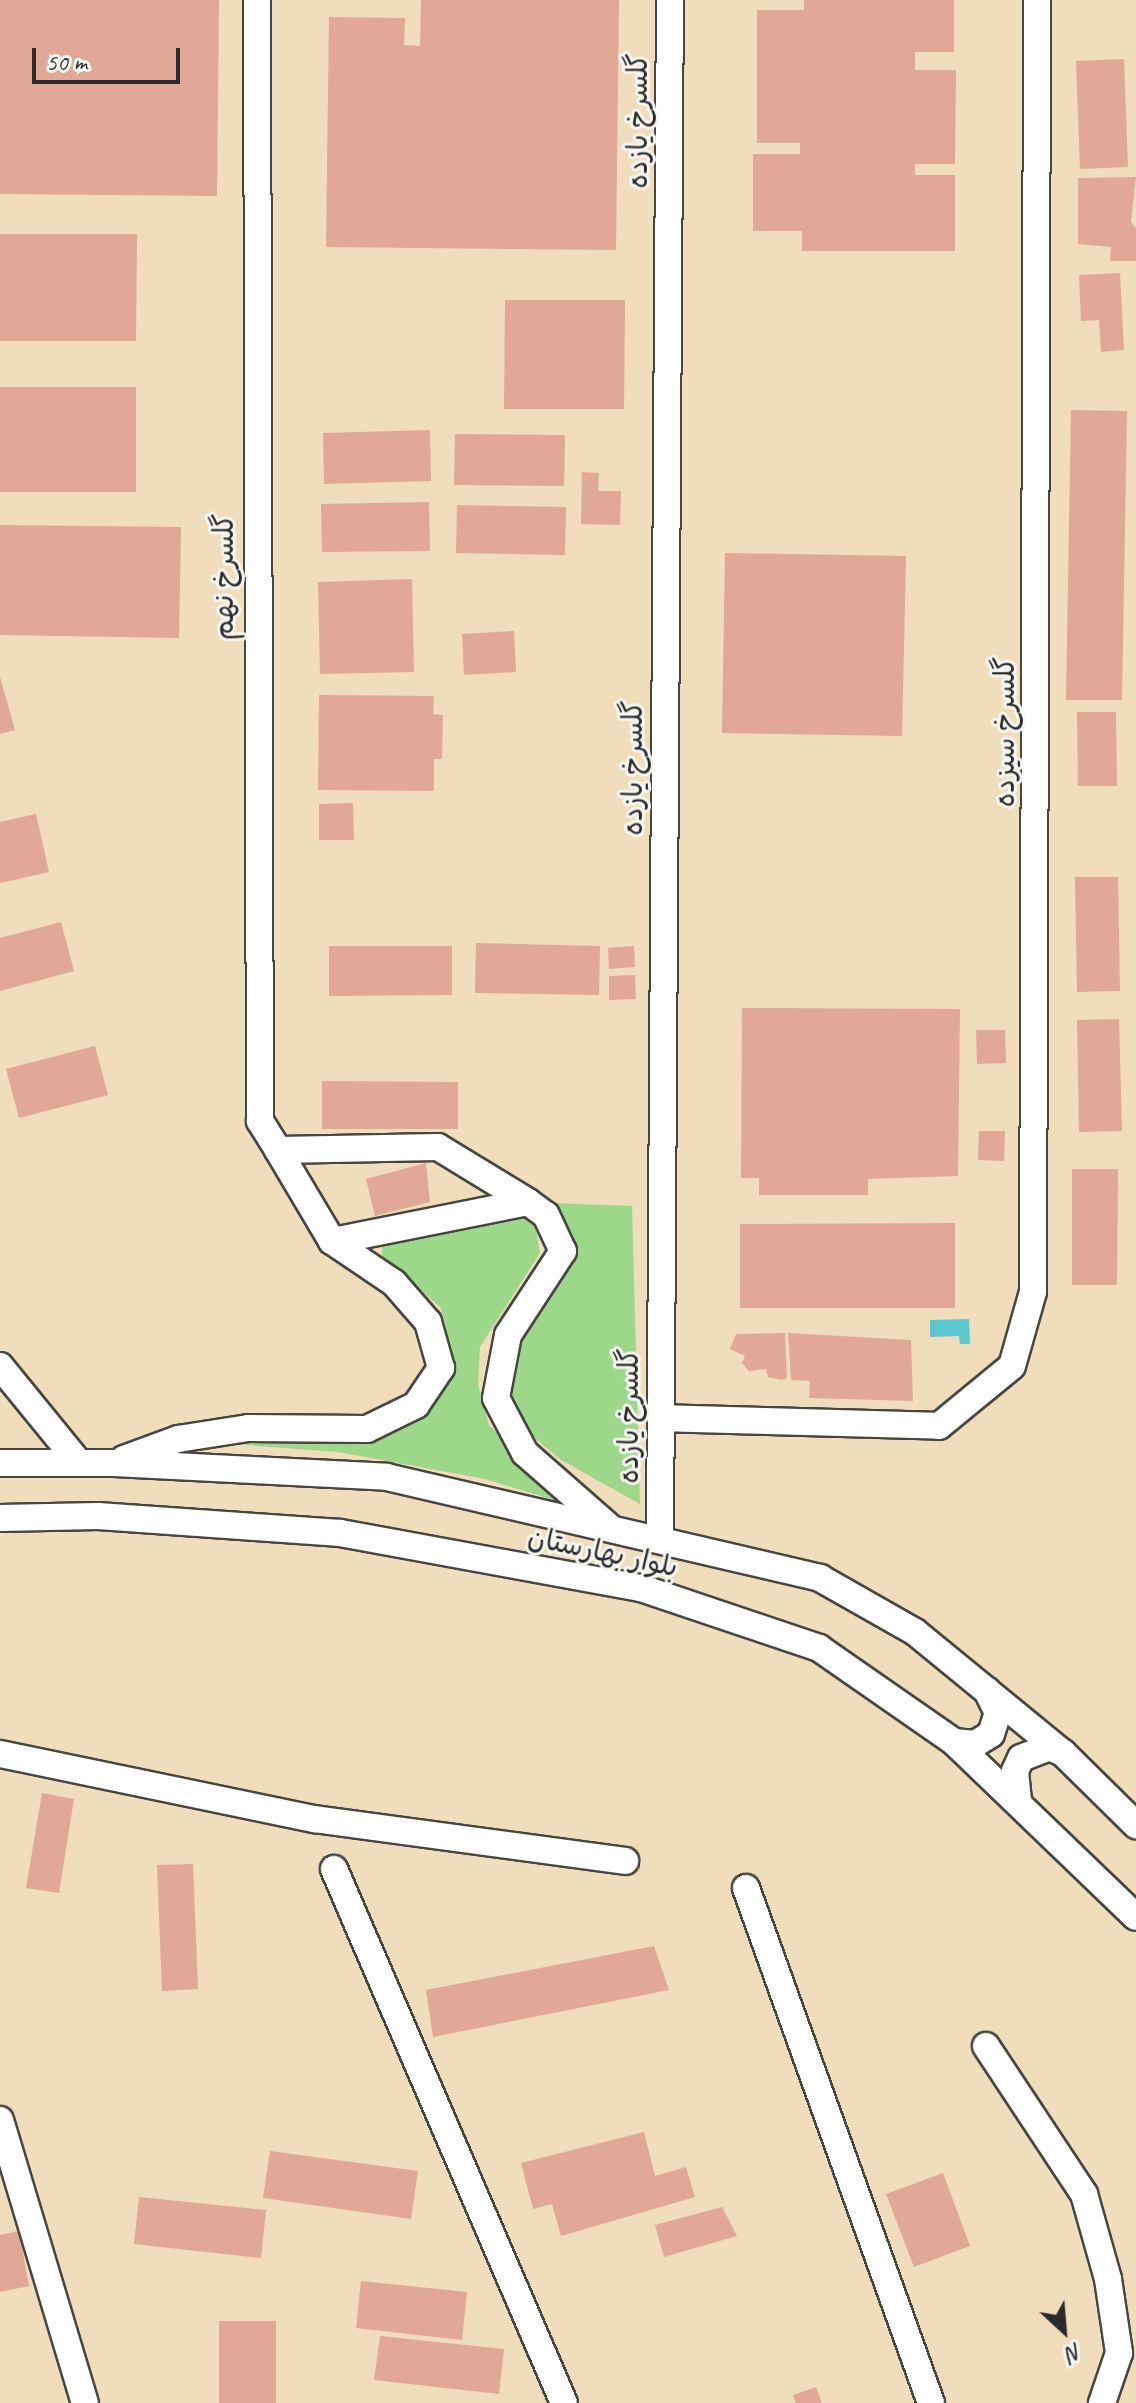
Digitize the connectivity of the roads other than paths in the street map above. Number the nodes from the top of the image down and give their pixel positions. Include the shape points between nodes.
1 (257, 0) edge
2 (670, 0) edge
3 (1037, 0) edge
4 (278, 1150) junction
5 (528, 1202) junction
6 (332, 1241) junction
7 (0, 1366) edge
8 (661, 1418) junction
9 (0, 1463) edge
10 (79, 1463) junction
11 (114, 1463) junction
12 (0, 1518) edge
13 (611, 1528) junction
14 (660, 1537) junction
15 (987, 1690) junction
16 (954, 1742) junction
17 (1063, 1753) junction
18 (0, 1754) edge
19 (1018, 1800) junction
20 (1136, 1825) edge
21 (625, 1861) dead end
22 (334, 1869) dead end
23 (746, 1888) dead end
24 (1135, 1916) edge
25 (986, 2046) dead end
26 (0, 2120) edge
27 (85, 2403) edge
28 (564, 2403) edge
29 (931, 2403) edge
30 (1102, 2403) edge

1 - 4 street, گلسرخ نهم via 260,1121
2 - 8 street, گلسرخ یازده
3 - 8 street, گلسرخ سیزده via 1033,1292 1012,1366 939,1426
4 - 5 street via 438,1147
4 - 6 street, گلسرخ نهم
5 - 6 street
5 - 13 street via 546,1215 563,1251 508,1335 496,1398 525,1453
6 - 11 street via 394,1283 428,1322 441,1368 416,1405 367,1429 248,1428 178,1439
7 - 10 street
8 - 14 street, گلسرخ یازده
9 - 10 street, بلوار بهارستان
10 - 11 street, بلوار بهارستان
11 - 13 street, بلوار بهارستان via 387,1477
12 - 16 street, بلوار بهارستان via 98,1516 340,1533 641,1588 819,1648
13 - 14 street, بلوار بهارستان
14 - 15 street, بلوار بهارستان via 820,1578 915,1632
15 - 16 street via 998,1713 991,1734 975,1744
15 - 17 street, بلوار بهارستان
16 - 19 street, بلوار بهارستان
17 - 19 street via 1049,1747 1021,1758 1015,1771
17 - 20 street, بلوار بهارستان
18 - 21 street via 315,1819
19 - 24 street, بلوار بهارستان
22 - 28 street
23 - 29 street
25 - 30 street via 1084,2194 1108,2279 1119,2353
26 - 27 street

